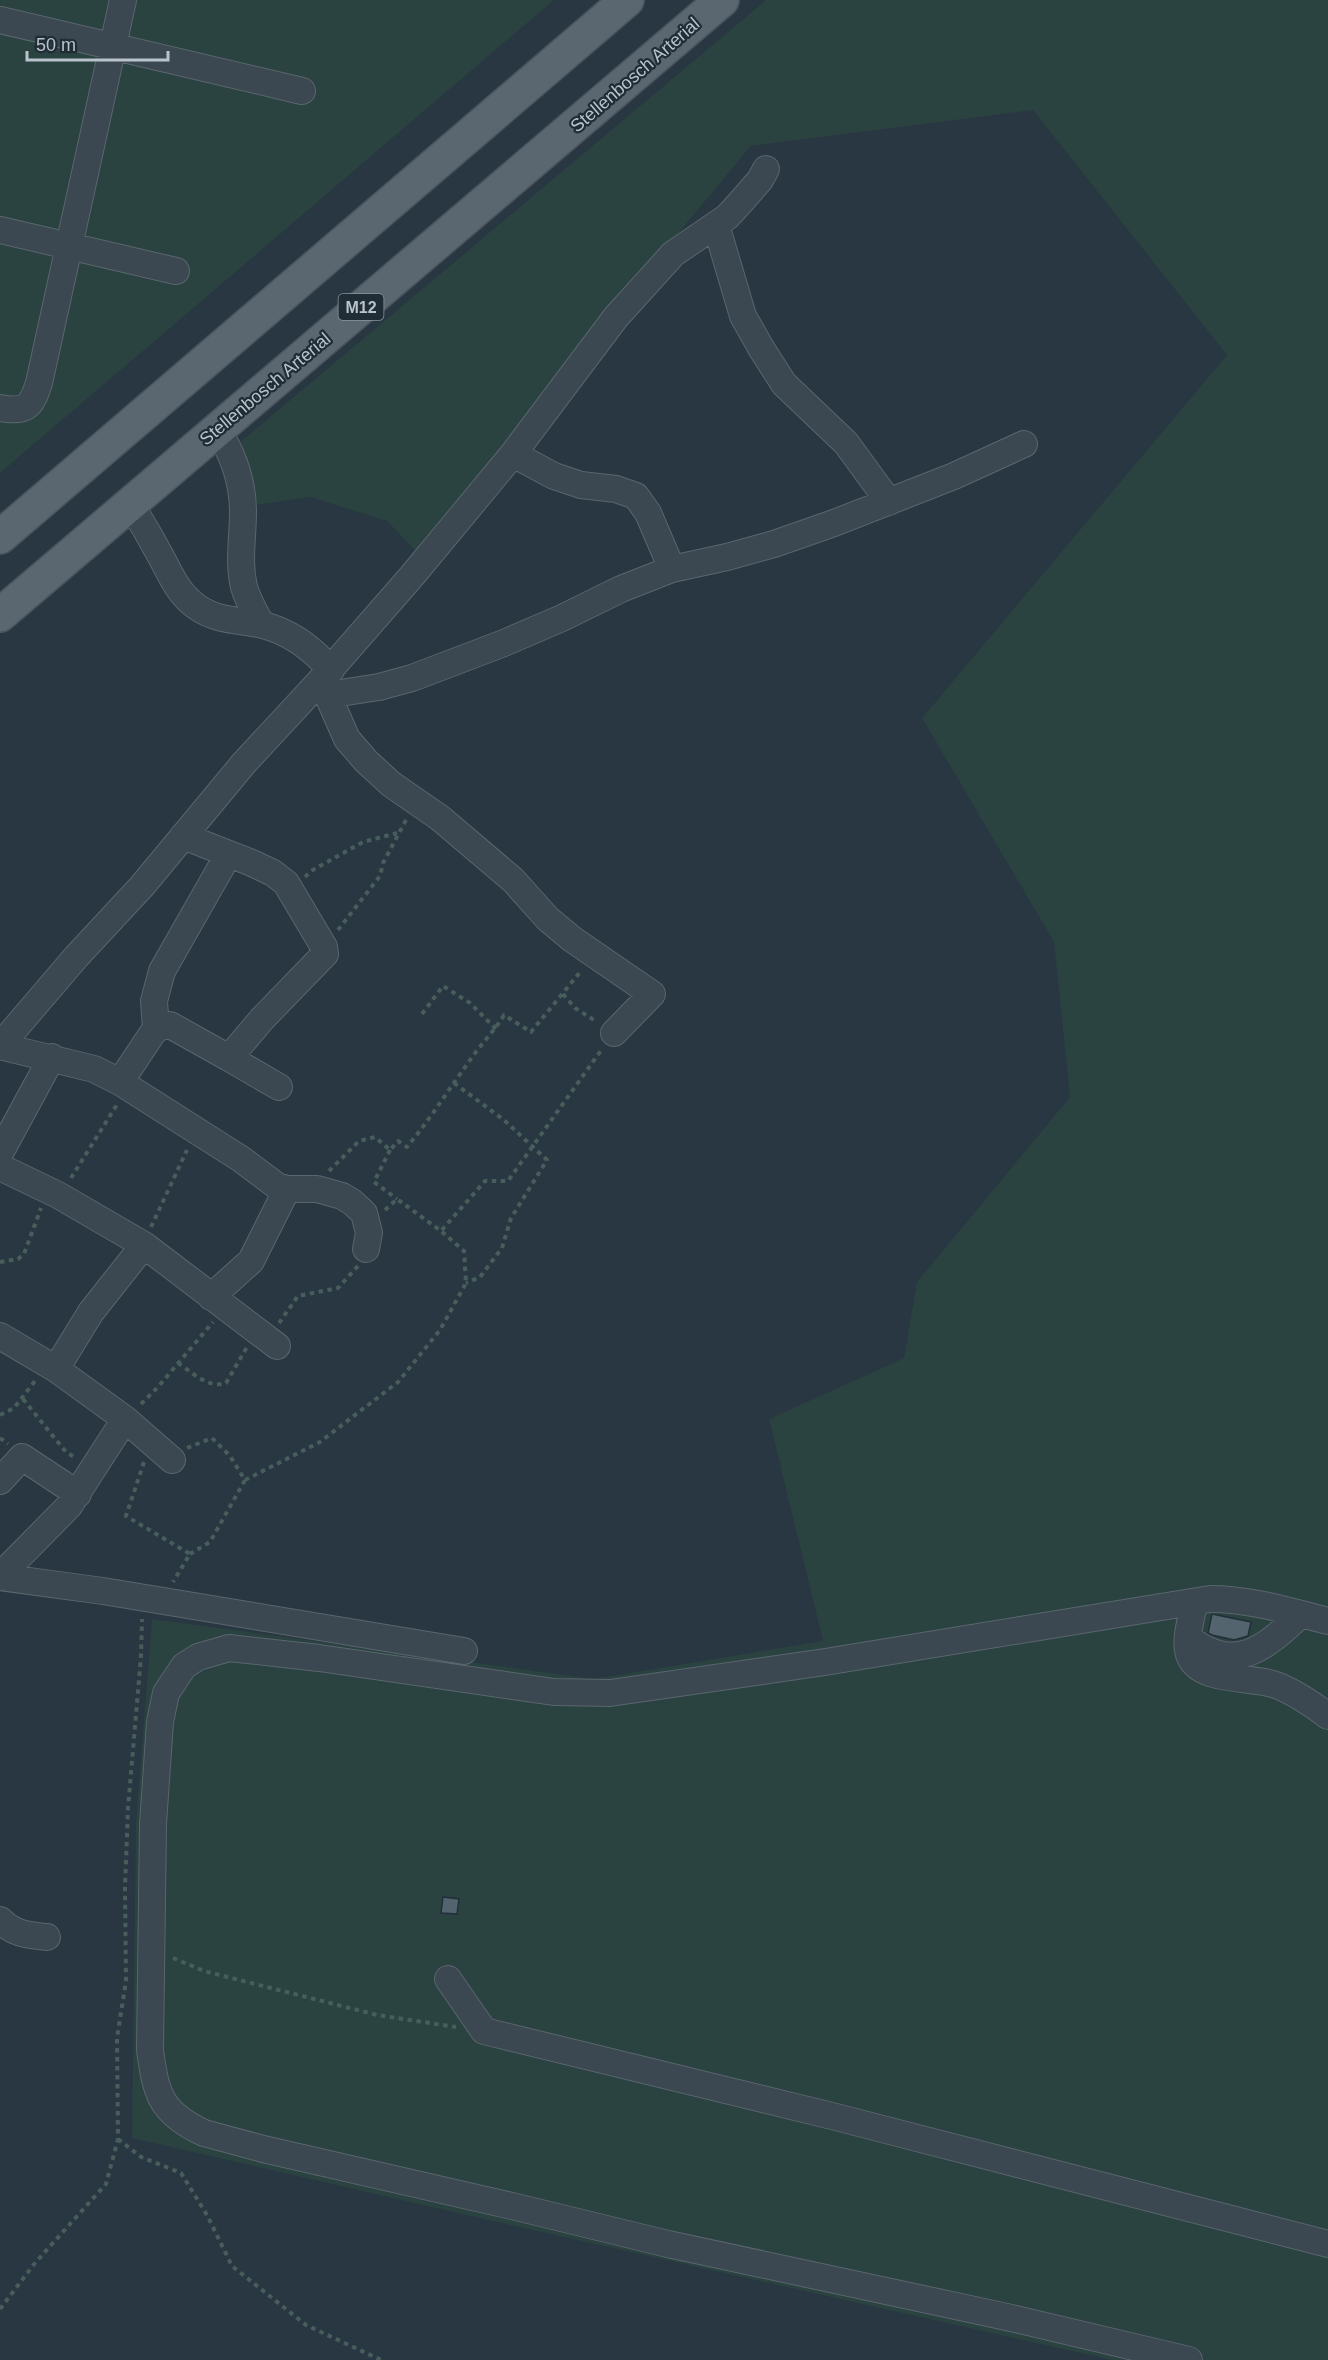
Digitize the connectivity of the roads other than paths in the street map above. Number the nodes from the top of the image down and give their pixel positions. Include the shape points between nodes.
1 (123, 0) edge
2 (627, 0) edge
3 (722, 0) edge
4 (0, 20) edge
5 (112, 46) junction
6 (302, 91) dead end
7 (766, 169) dead end
8 (716, 225) junction
9 (0, 230) edge
10 (69, 246) junction
11 (176, 271) dead end
12 (0, 408) edge
13 (217, 429) junction
14 (1024, 444) dead end
15 (513, 454) junction
16 (889, 502) junction
17 (130, 504) junction
18 (0, 537) edge
19 (672, 569) junction
20 (0, 615) edge
21 (262, 625) junction
22 (326, 681) junction
23 (183, 836) junction
24 (228, 855) junction
25 (156, 1028) junction
26 (614, 1033) road end
27 (0, 1046) edge
28 (52, 1058) junction
29 (229, 1058) junction
30 (120, 1082) junction
31 (279, 1087) dead end
32 (0, 1153) edge
33 (0, 1167) edge
34 (287, 1189) junction
35 (144, 1245) junction
36 (366, 1249) road end
37 (218, 1302) junction
38 (0, 1336) edge
39 (277, 1346) dead end
40 (51, 1366) junction
41 (125, 1419) junction
42 (172, 1460) road end
43 (0, 1481) edge
44 (84, 1484) junction
45 (0, 1576) edge
46 (1194, 1602) junction
47 (1301, 1614) junction
48 (1328, 1621) edge
49 (1188, 1638) junction
50 (464, 1652) dead end
51 (1328, 1716) edge
52 (0, 1920) edge
53 (46, 1937) dead end
54 (448, 1979) dead end
55 (1328, 2244) edge
56 (1189, 2360) edge

1 - 5 street
2 - 18 main road
3 - 13 main road, Stellenbosch Arterial / M12
4 - 5 street
5 - 6 street
5 - 10 street
7 - 8 street via 740,204
8 - 15 street via 673,254 616,317
8 - 16 street via 743,316 761,348 784,384 846,443
9 - 10 street
10 - 11 street
10 - 12 street via 34,398 25,408
13 - 17 main road, Stellenbosch Arterial / M12
13 - 21 street via 234,462 241,488 240,560 249,602
14 - 16 street
15 - 19 street via 554,476 636,496 648,513
15 - 22 street
16 - 19 street via 774,544
17 - 20 main road, Stellenbosch Arterial / M12
17 - 21 street via 185,598 218,617
19 - 22 street via 504,643 412,678 379,687
21 - 22 street via 298,640 316,653
22 - 23 street via 244,763
22 - 26 street via 347,739 366,761 513,880 548,919 652,994
23 - 24 street
23 - 27 street
24 - 25 street via 162,971 154,1001
24 - 29 street via 273,873 286,883 325,954
25 - 29 street via 170,1025
25 - 30 street
27 - 28 street
28 - 30 street via 94,1069
28 - 32 street
29 - 31 street
30 - 34 street via 241,1159 268,1181
33 - 35 street
34 - 36 street via 317,1189 352,1202 367,1222
34 - 37 street via 251,1261
35 - 37 street
35 - 40 street
37 - 39 street
38 - 40 street
40 - 41 street
41 - 42 street
41 - 44 street
43 - 44 street via 22,1457
44 - 45 street via 47,1529
45 - 50 street
46 - 47 street via 1233,1599
46 - 49 street
46 - 56 street via 610,1694 554,1692 261,1651 216,1650 184,1666 170,1685 164,1702 153,1824 150,1949 150,2050 154,2083 170,2112 204,2133 668,2244
47 - 48 street
47 - 49 street via 1264,1646 1239,1656 1213,1653
49 - 51 street via 1190,1656 1202,1669 1279,1686
52 - 53 street via 19,1934
54 - 55 street via 484,2031

